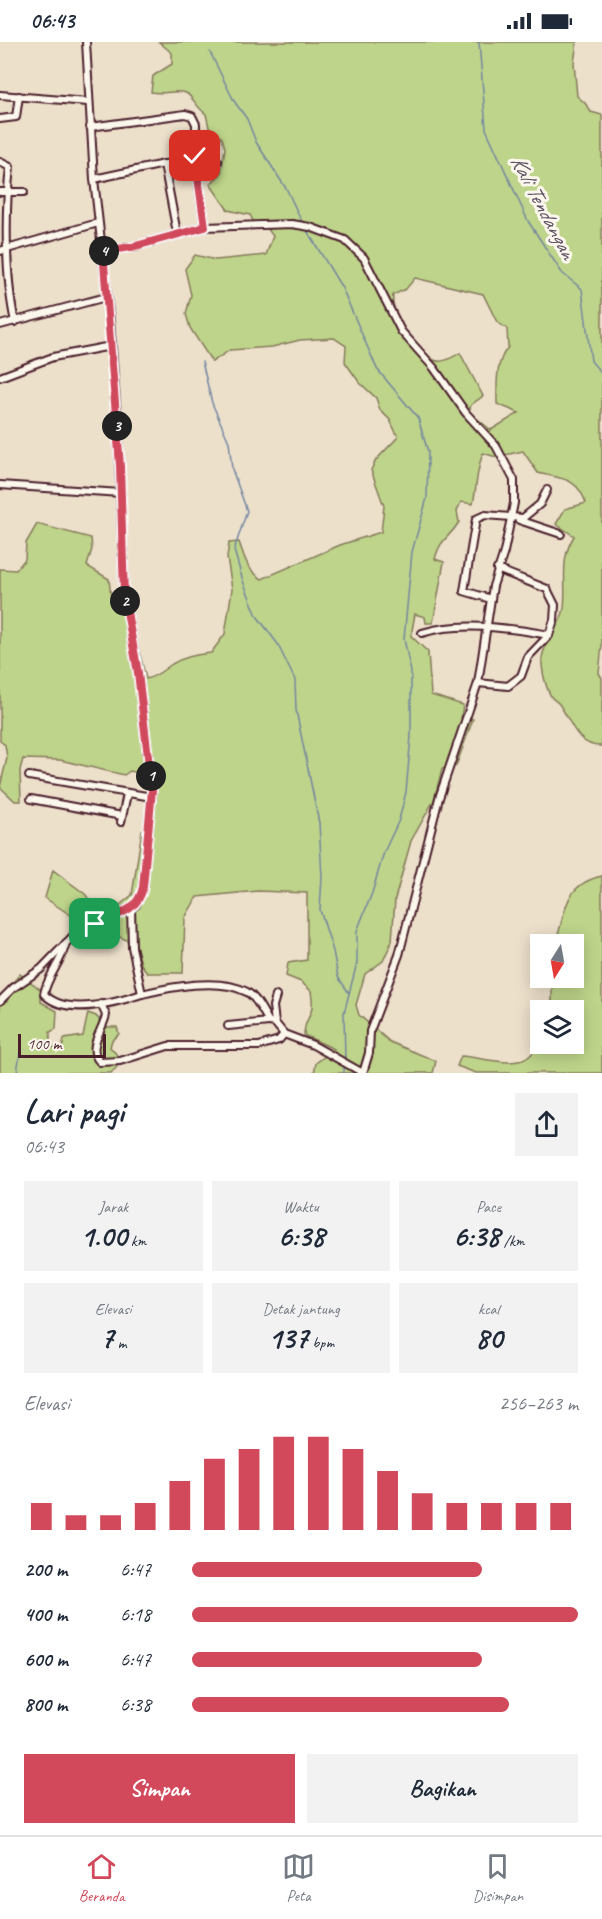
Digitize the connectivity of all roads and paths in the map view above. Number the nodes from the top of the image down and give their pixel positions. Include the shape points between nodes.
1 (86, 42) edge
2 (0, 95) edge
3 (19, 96) junction
4 (88, 102) junction
5 (0, 119) edge
6 (90, 127) junction
7 (195, 160) junction
8 (218, 160) dead end
9 (0, 162) edge
10 (164, 164) junction
11 (94, 179) junction
12 (4, 192) edge
13 (24, 192) dead end
14 (98, 223) junction
15 (205, 227) junction
16 (177, 233) junction
17 (9, 250) junction
18 (103, 251) junction
19 (0, 252) edge
20 (106, 297) junction
21 (15, 322) junction
22 (0, 325) edge
23 (111, 346) junction
24 (0, 377) edge
25 (0, 485) edge
26 (548, 490) dead end
27 (121, 493) junction
28 (514, 519) junction
29 (561, 534) dead end
30 (497, 569) junction
31 (491, 599) junction
32 (487, 627) junction
33 (422, 633) dead end
34 (549, 635) junction
35 (478, 683) junction
36 (29, 776) dead end
37 (127, 794) junction
38 (152, 797) junction
39 (31, 799) dead end
40 (131, 908) junction
41 (66, 942) junction
42 (142, 994) junction
43 (276, 996) dead end
44 (0, 1000) edge
45 (101, 1004) junction
46 (272, 1022) junction
47 (228, 1026) dead end
48 (284, 1034) junction
49 (363, 1073) edge

1 - 4 street
2 - 3 street
3 - 4 street
3 - 5 street via 16,117
4 - 6 street
6 - 7 street via 189,115 196,124
6 - 11 street
7 - 8 street
7 - 10 street
7 - 15 street
9 - 12 street via 10,166
10 - 11 street
10 - 16 street
11 - 14 street
12 - 13 street
12 - 17 street
14 - 17 street
14 - 18 street
15 - 16 street
15 - 28 street via 310,227 356,248 400,331 496,446 513,480
16 - 18 street
17 - 19 street
17 - 21 street
18 - 20 street
20 - 21 street
20 - 23 street
21 - 22 street
23 - 24 street via 52,357
23 - 27 street
25 - 27 street
26 - 28 street via 536,508 523,518
27 - 38 street via 124,595 138,673
28 - 29 street
28 - 30 street
28 - 31 street via 485,515 475,523 464,591
30 - 31 street
30 - 34 street via 536,583 551,594 555,612
31 - 32 street
32 - 33 street via 439,628
32 - 34 street
32 - 35 street
34 - 35 street via 528,657 521,676 512,684
35 - 49 street via 439,798 399,955 370,1031
36 - 37 street
37 - 38 street
37 - 39 street via 122,819
38 - 40 street via 143,887 139,901
40 - 41 street
40 - 42 street via 132,946
41 - 44 street via 41,969
41 - 45 street via 44,994 63,1005
42 - 45 street
42 - 46 street via 188,984 243,991 255,999
43 - 46 street
45 - 48 street via 106,1015 95,1042 99,1062 120,1061 168,1046 259,1046 279,1040
46 - 47 street
46 - 48 street
48 - 49 street

